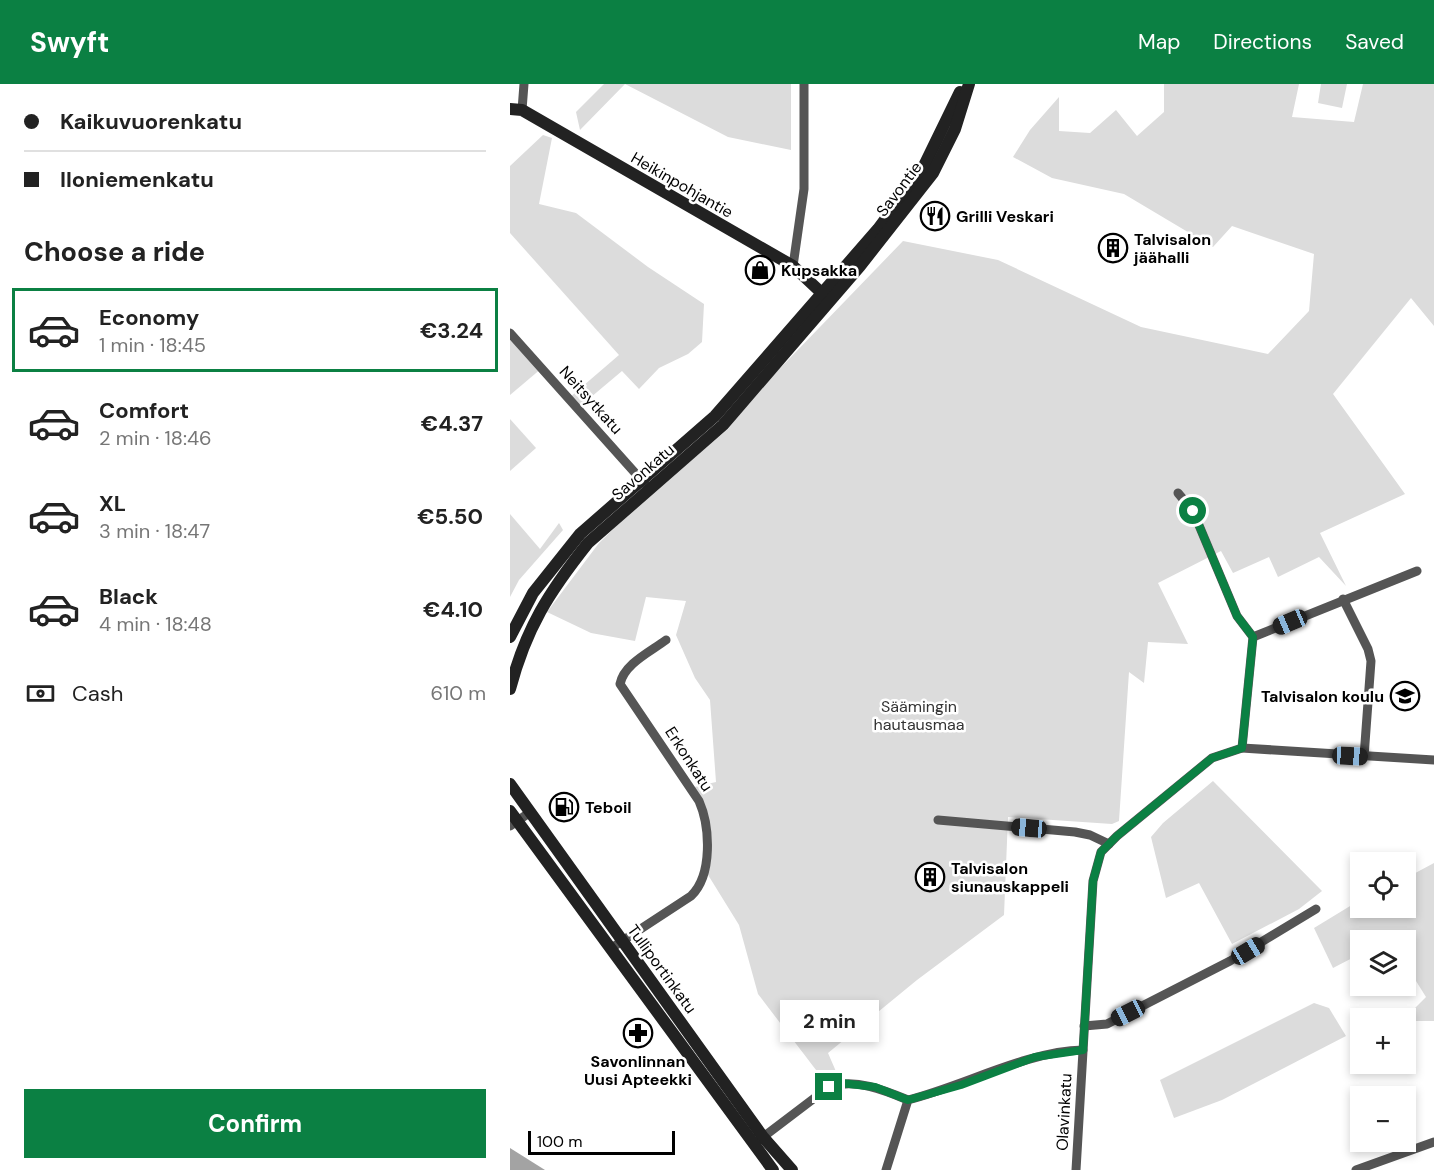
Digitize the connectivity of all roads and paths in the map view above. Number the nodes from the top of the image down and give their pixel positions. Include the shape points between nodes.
1 (524, 84) edge
2 (804, 84) edge
3 (963, 84) edge
4 (969, 84) edge
5 (516, 110) edge
6 (793, 266) junction
7 (826, 297) junction
8 (510, 333) edge
9 (645, 483) junction
10 (1178, 493) dead end
11 (1418, 571) dead end
12 (1343, 599) junction
13 (510, 637) edge
14 (1253, 637) junction
15 (666, 640) dead end
16 (510, 689) edge
17 (1242, 748) junction
18 (1364, 757) junction
19 (1434, 760) edge
20 (510, 784) edge
21 (529, 813) junction
22 (512, 819) edge
23 (938, 820) dead end
24 (1108, 844) junction
25 (1317, 909) dead end
26 (621, 941) junction
27 (610, 949) junction
28 (1084, 1026) junction
29 (1083, 1050) junction
30 (908, 1100) junction
31 (758, 1141) junction
32 (1434, 1142) edge
33 (773, 1170) edge
34 (792, 1170) edge
35 (886, 1170) edge
36 (1076, 1170) edge
37 (1356, 1170) edge

1 - 5 street
2 - 6 street via 804,189
3 - 7 main road, Savontie via 922,170
4 - 7 main road, Savontie via 955,129 933,173
5 - 6 main road, Heikinpohjantie
6 - 7 main road, Heikinpohjantie
7 - 9 main road, Savonkatu via 715,416
8 - 9 street, Neitsytkatu
9 - 13 main road, Savonkatu via 569,546 533,594
9 - 16 main road, Savonkatu via 588,543 547,598 527,634
10 - 14 street via 1193,511 1237,616
11 - 12 street
12 - 14 street
12 - 18 street via 1371,661
14 - 17 street
15 - 26 street, Erkonkatu via 628,668 620,684 706,816 705,870 700,888 691,896
17 - 18 street
17 - 24 street via 1212,758
18 - 19 street
20 - 21 main road, Tulliportinkatu
21 - 22 street
21 - 26 main road, Tulliportinkatu
22 - 27 main road, Tulliportinkatu
23 - 24 street via 1075,832
24 - 28 street, Olavinkatu via 1101,852 1093,881
25 - 28 street via 1230,961 1117,1019
26 - 27 street, Erkonkatu
26 - 31 main road, Tulliportinkatu
27 - 31 main road, Tulliportinkatu
28 - 29 street, Olavinkatu
29 - 30 street via 1035,1057
29 - 36 street, Olavinkatu
30 - 31 street via 875,1087 841,1083 829,1087
30 - 35 street
31 - 33 main road, Tulliportinkatu
31 - 34 main road, Tulliportinkatu
32 - 37 street

